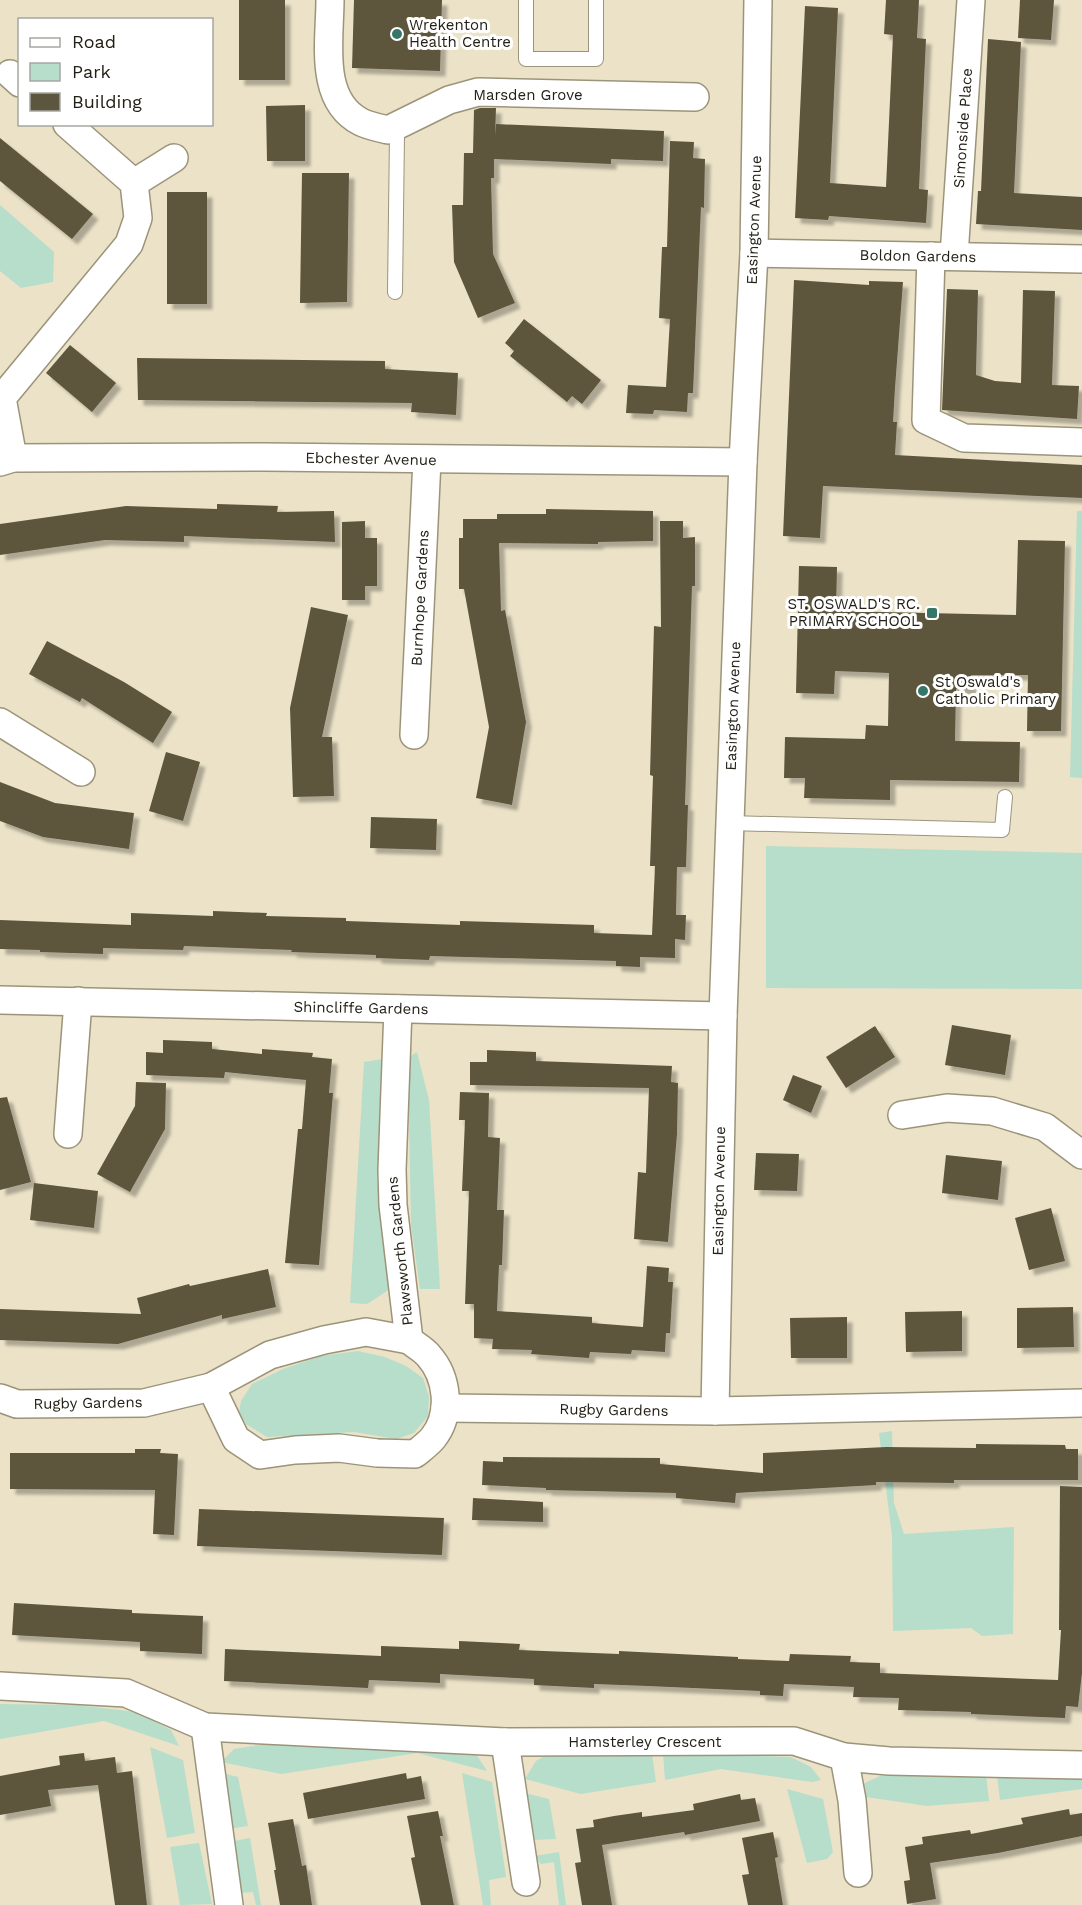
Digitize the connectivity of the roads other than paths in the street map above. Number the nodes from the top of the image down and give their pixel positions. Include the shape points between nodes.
1 (330, 0) edge
2 (526, 0) edge
3 (596, 0) edge
4 (758, 0) edge
5 (971, 0) edge
6 (695, 97) dead end
7 (69, 126) edge
8 (396, 127) junction
9 (174, 158) dead end
10 (134, 183) junction
11 (754, 253) junction
12 (943, 256) junction
13 (1082, 259) edge
14 (395, 292) dead end
15 (1, 397) edge
16 (1082, 442) edge
17 (7, 460) edge
18 (427, 460) junction
19 (742, 462) junction
20 (0, 722) edge
21 (414, 735) dead end
22 (81, 772) dead end
23 (1005, 797) dead end
24 (729, 823) junction
25 (0, 1000) edge
26 (78, 1001) junction
27 (398, 1009) junction
28 (723, 1016) junction
29 (902, 1115) dead end
30 (68, 1134) dead end
31 (1082, 1155) edge
32 (409, 1340) junction
33 (211, 1387) junction
34 (0, 1398) edge
35 (1082, 1403) edge
36 (445, 1408) junction
37 (715, 1411) junction
38 (0, 1686) edge
39 (205, 1727) junction
40 (505, 1742) junction
41 (844, 1757) junction
42 (1082, 1765) edge
43 (858, 1873) dead end
44 (525, 1882) dead end
45 (229, 1905) edge

1 - 8 street via 329,76 338,104 361,122 388,130
2 - 3 lane via 526,59 596,59
4 - 11 street, Easington Avenue
5 - 12 street, Simonside Place
6 - 8 street, Marsden Grove via 478,92 449,100
7 - 10 street
8 - 14 lane
9 - 10 street
10 - 15 street via 138,218 129,244
11 - 12 street, Boldon Gardens
11 - 19 street, Easington Avenue
12 - 13 street, Boldon Gardens
12 - 16 street, Simonside Place via 926,420 964,438
15 - 17 street
17 - 18 street, Ebchester Avenue
18 - 19 street, Ebchester Avenue
18 - 21 street, Burnhope Gardens
19 - 24 street, Easington Avenue
20 - 22 street
23 - 24 lane via 1002,830
24 - 28 street, Easington Avenue
25 - 26 street, Shincliffe Gardens
26 - 27 street, Shincliffe Gardens
26 - 30 street
27 - 28 street, Shincliffe Gardens
27 - 32 street, Plawsworth Gardens via 393,1205
28 - 37 street, Easington Avenue
29 - 31 street via 947,1108 992,1111 1045,1127
32 - 33 street, Rugby Gardens via 366,1332 324,1340 270,1355
32 - 36 street, Plawsworth Gardens via 428,1354 437,1369 445,1387
33 - 34 street, Rugby Gardens via 144,1403 17,1404
33 - 36 street via 236,1439 260,1455 339,1448 415,1454 433,1438
35 - 37 street, Rugby Gardens
36 - 37 street, Rugby Gardens
38 - 39 street via 126,1693
39 - 40 street, Hamsterley Crescent
39 - 45 street
40 - 41 street, Hamsterley Crescent via 794,1741
40 - 44 street
41 - 42 street, Hamsterley Crescent
41 - 43 street

